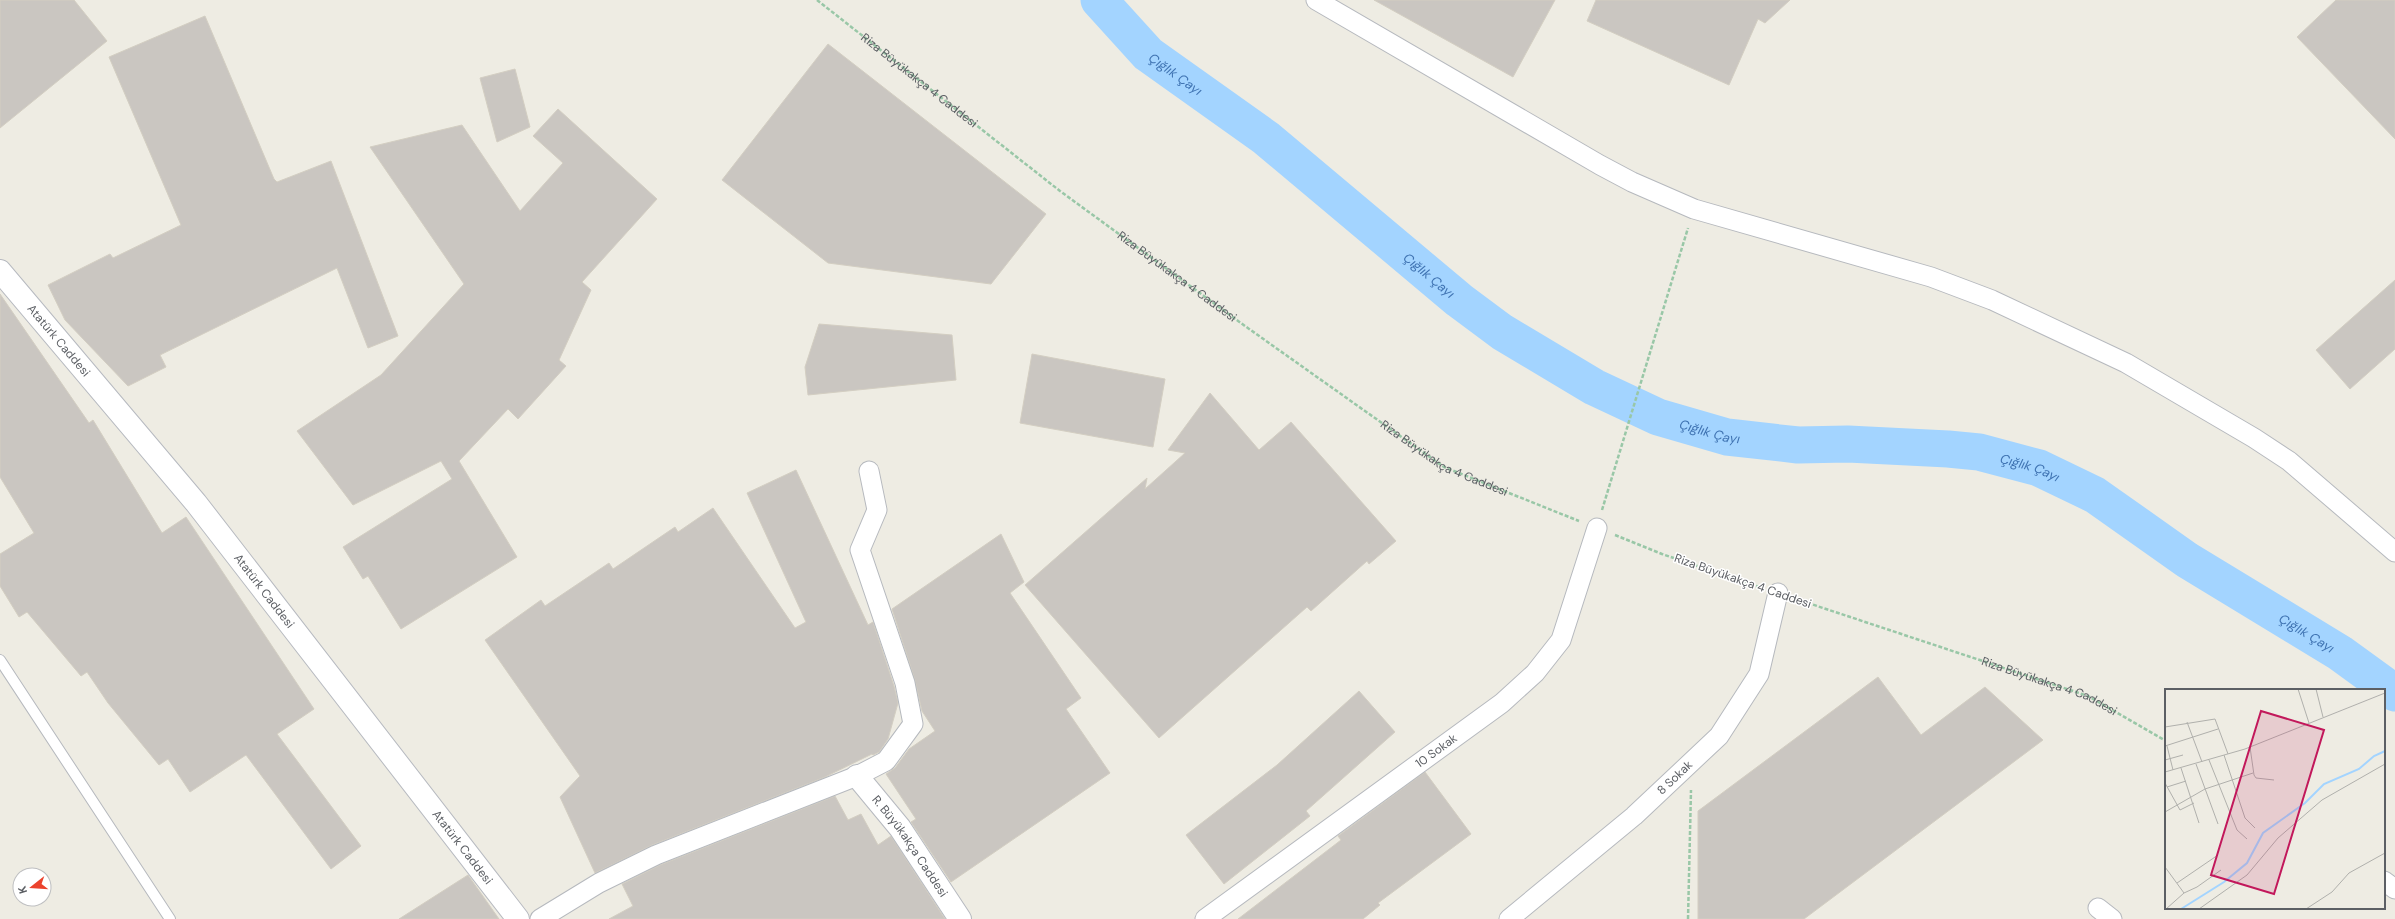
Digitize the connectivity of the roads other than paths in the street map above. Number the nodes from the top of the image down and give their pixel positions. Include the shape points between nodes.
1 (1316, 0) edge
2 (0, 271) edge
3 (869, 471) dead end
4 (1596, 528) road end
5 (2395, 552) edge
6 (1778, 593) road end
7 (0, 660) edge
8 (857, 776) junction
9 (2385, 882) edge
10 (2395, 889) edge
11 (170, 919) edge
12 (518, 919) edge
13 (540, 919) edge
14 (960, 919) edge
15 (1205, 919) edge
16 (1509, 919) edge

1 - 5 street via 1632,182 1694,209 1931,277 1992,300 2126,363 2289,461
2 - 12 street, Atatürk Caddesi via 196,503
3 - 8 street via 877,510 860,550 905,683 913,724 886,761
4 - 15 street, 10 Sokak via 1561,640 1535,673 1502,703
6 - 16 street, 8 Sokak via 1759,674 1719,736 1634,816
7 - 11 lane
8 - 13 street via 656,855 599,883
8 - 14 street, R. Büyükakça Caddesi via 900,828
9 - 10 street

